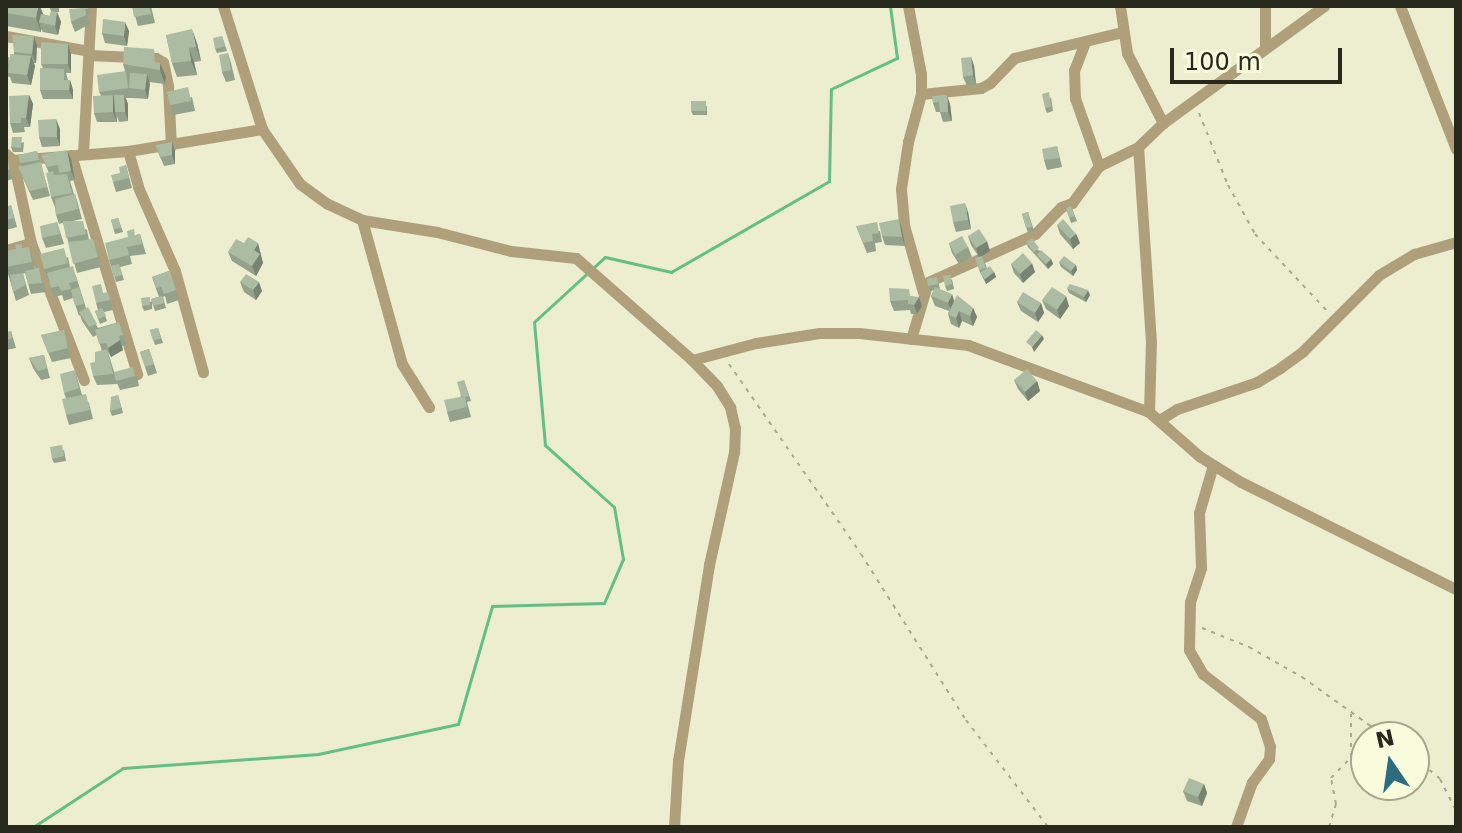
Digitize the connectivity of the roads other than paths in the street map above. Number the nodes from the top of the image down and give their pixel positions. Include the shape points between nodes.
1 (91, 6) edge
2 (223, 6) edge
3 (908, 6) edge
4 (1120, 6) edge
5 (1265, 6) edge
6 (1324, 6) edge
7 (1400, 6) edge
8 (1122, 32) junction
9 (6, 36) edge
10 (1085, 42) junction
11 (1265, 47) junction
12 (89, 53) junction
13 (921, 94) junction
14 (1163, 123) junction
15 (262, 129) junction
16 (171, 146) junction
17 (1138, 147) junction
18 (1456, 149) edge
19 (128, 151) junction
20 (77, 154) junction
21 (9, 157) edge
22 (1099, 166) junction
23 (362, 220) junction
24 (1456, 242) edge
25 (31, 243) junction
26 (6, 250) edge
27 (923, 292) junction
28 (911, 339) junction
29 (692, 360) junction
30 (203, 372) dead end
31 (137, 374) edge
32 (84, 380) dead end
33 (429, 407) dead end
34 (1149, 412) junction
35 (1161, 419) junction
36 (1213, 465) junction
37 (1456, 589) edge
38 (674, 827) edge
39 (1236, 827) edge

1 - 12 street
2 - 15 street
3 - 13 street
4 - 8 street
5 - 11 street
6 - 11 street
7 - 18 street
8 - 10 street
8 - 14 street via 1136,75
9 - 12 street
10 - 13 street via 1008,61 981,88
10 - 22 street via 1074,70 1075,98
11 - 14 street
12 - 16 street via 163,62
12 - 20 street
13 - 27 street via 901,189 904,225
14 - 17 street
15 - 16 street
15 - 23 street via 300,184
16 - 19 street
17 - 22 street
17 - 34 street via 1151,342
19 - 20 street
19 - 30 street via 175,271
20 - 21 street
20 - 31 street
21 - 25 street
22 - 27 street via 1072,203 1035,234 937,276
23 - 29 street via 511,251 576,258
23 - 33 street via 402,364
24 - 35 street via 1436,246 1379,275 1303,351 1269,375
25 - 26 street
25 - 32 street
27 - 28 street
28 - 29 street via 819,333
28 - 34 street via 968,345
29 - 38 street via 717,386 735,428 678,760
34 - 35 street
35 - 36 street
36 - 37 street via 1284,506
36 - 39 street via 1199,513 1201,568 1192,594 1189,650 1203,674 1261,719 1270,746 1269,759 1252,782

